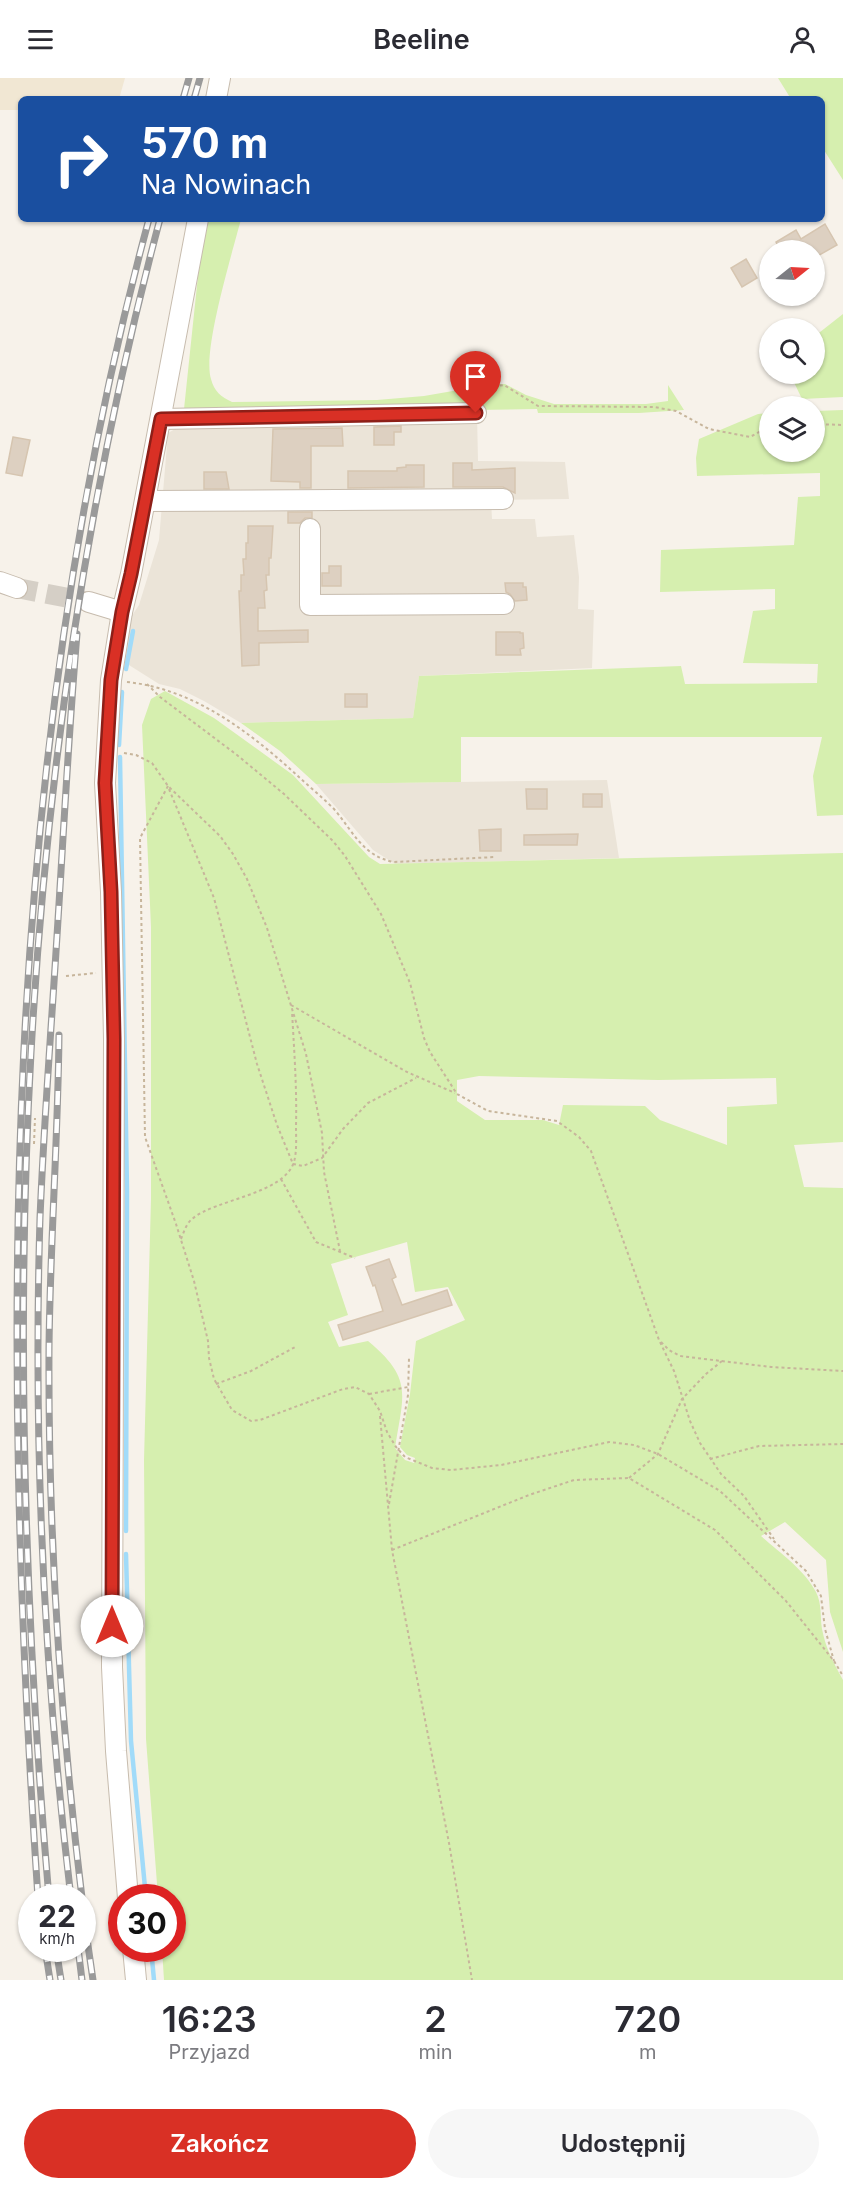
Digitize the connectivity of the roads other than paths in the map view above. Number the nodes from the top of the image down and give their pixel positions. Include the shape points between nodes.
1 (220, 78) edge
2 (217, 96) edge
3 (197, 222) edge
4 (476, 413) road end
5 (161, 419) junction
6 (503, 499) dead end
7 (146, 501) junction
8 (310, 529) dead end
9 (89, 602) tunnel mouth
10 (504, 604) dead end
11 (122, 612) junction
12 (127, 1884) edge
13 (134, 1962) edge
14 (136, 1980) edge

1 - 2 street
3 - 5 street
4 - 5 street
5 - 7 street
6 - 7 street
7 - 11 street
8 - 10 street via 310,605
9 - 11 street
11 - 12 street via 111,680 105,783 114,1039 112,1668
13 - 14 street

